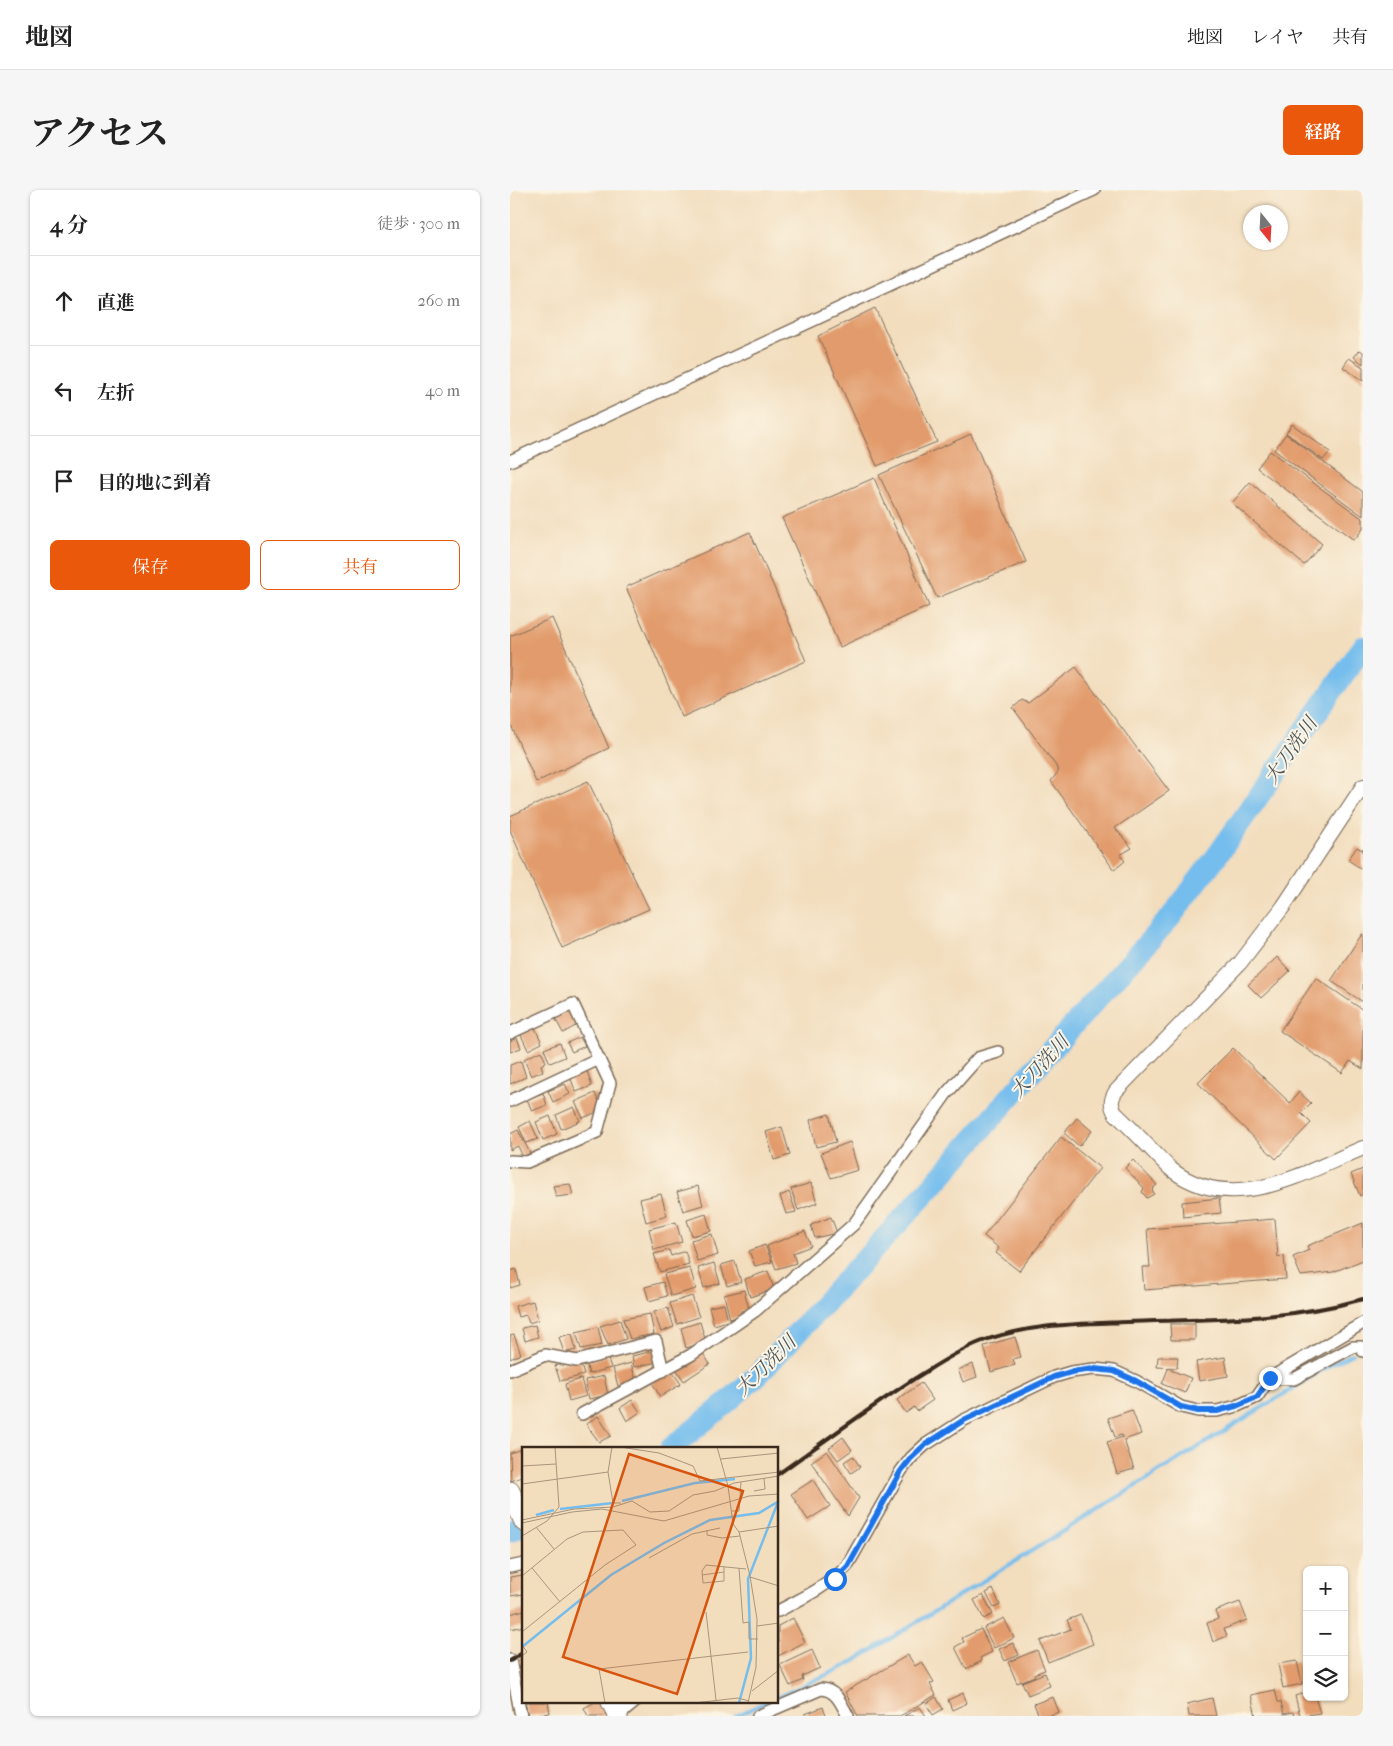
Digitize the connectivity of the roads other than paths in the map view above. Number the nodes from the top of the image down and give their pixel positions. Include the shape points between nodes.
1 (1094, 190) edge
2 (510, 461) edge
3 (1363, 786) edge
4 (510, 1033) edge
5 (998, 1052) dead end
6 (599, 1059) junction
7 (510, 1100) edge
8 (1363, 1148) edge
9 (510, 1161) edge
10 (1363, 1323) edge
11 (1363, 1351) edge
12 (510, 1370) edge
13 (663, 1371) junction
14 (1270, 1378) junction
15 (582, 1414) dead end
16 (510, 1491) edge
17 (522, 1518) edge
18 (779, 1610) edge
19 (510, 1660) edge
20 (612, 1704) edge
21 (633, 1704) edge
22 (521, 1716) edge
23 (618, 1716) edge
24 (758, 1716) edge
25 (848, 1716) edge

1 - 2 street
3 - 8 street via 1283,907 1240,963 1116,1091 1111,1106 1172,1169 1189,1180 1216,1190 1266,1187
4 - 6 street via 573,1004
5 - 13 street via 978,1058 946,1094 854,1224 755,1310 692,1356
6 - 7 street
6 - 9 street via 610,1083 597,1132 528,1162
10 - 14 street
11 - 14 street via 1361,1347 1353,1347 1294,1379
12 - 13 street via 545,1355 577,1361 656,1341
13 - 15 street
14 - 18 street via 1257,1397 1217,1411 1198,1411 1181,1407 1114,1371 1094,1369 1054,1377 964,1420 925,1445 901,1471 848,1566 815,1592
16 - 17 main road
19 - 22 street
20 - 23 main road
21 - 23 street
24 - 25 street via 821,1689 836,1695

